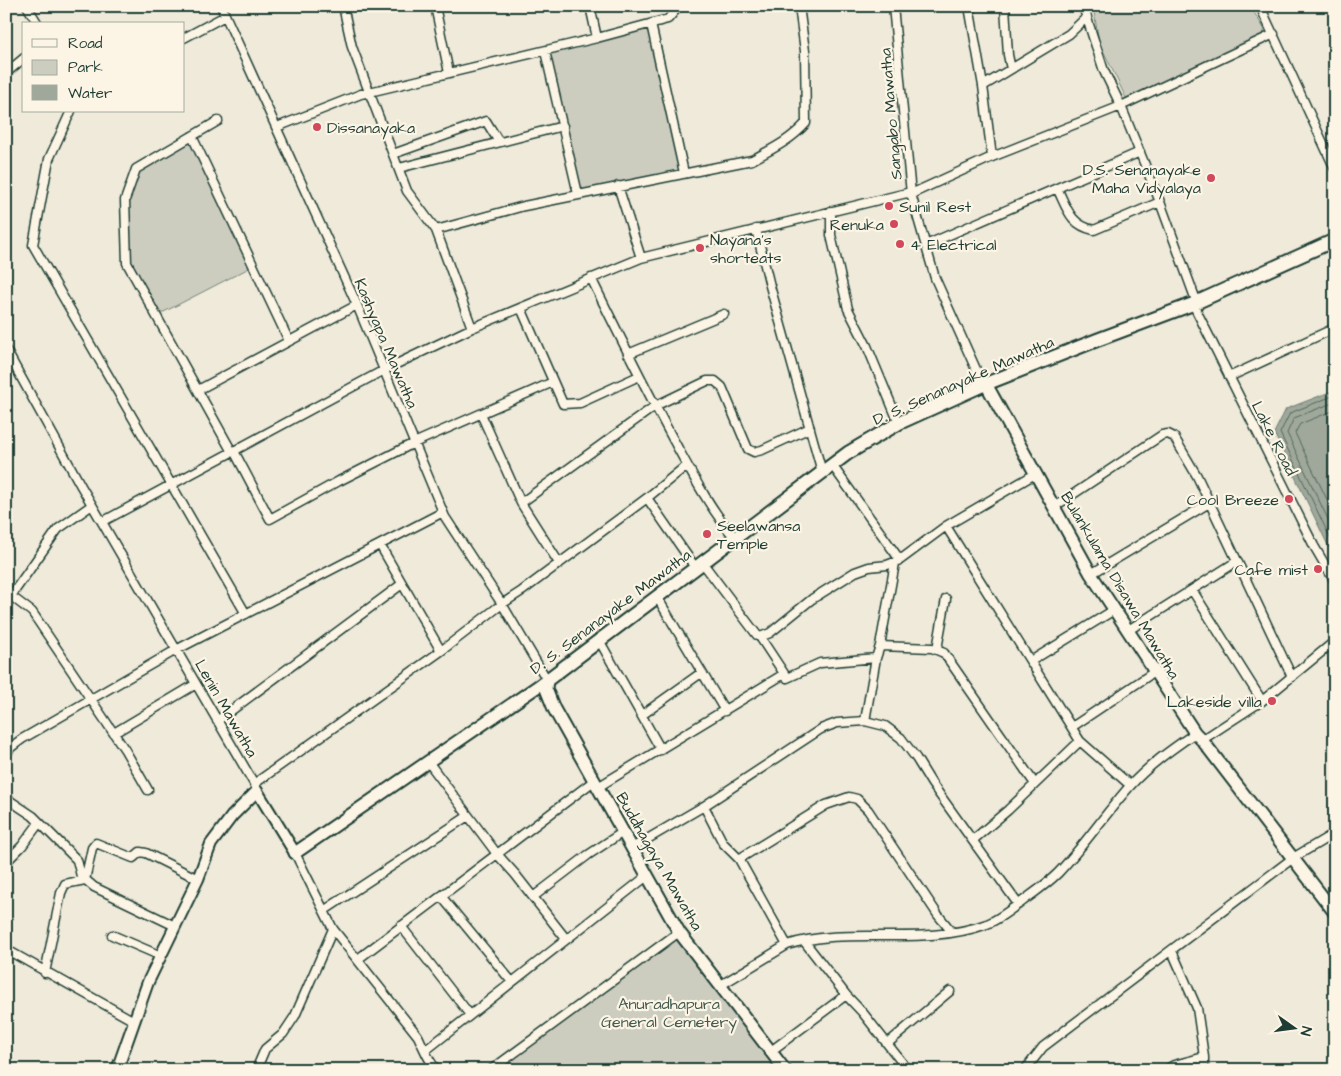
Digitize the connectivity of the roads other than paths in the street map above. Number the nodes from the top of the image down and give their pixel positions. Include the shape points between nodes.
1 (27, 6) edge
2 (221, 6) edge
3 (343, 6) edge
4 (435, 6) edge
5 (590, 6) edge
6 (679, 6) edge
7 (799, 6) edge
8 (894, 6) edge
9 (970, 6) edge
10 (1005, 6) edge
11 (1083, 6) edge
12 (1260, 6) edge
13 (225, 16) junction
14 (1087, 17) junction
15 (37, 22) edge
16 (651, 24) junction
17 (1274, 34) junction
18 (185, 37) edge
19 (597, 38) junction
20 (545, 51) junction
21 (22, 60) edge
22 (1011, 69) junction
23 (6, 73) edge
24 (449, 73) junction
25 (982, 86) junction
26 (370, 92) junction
27 (1121, 106) junction
28 (71, 112) edge
29 (218, 121) dead end
30 (562, 126) junction
31 (277, 127) junction
32 (192, 136) junction
33 (499, 142) junction
34 (1140, 152) junction
35 (1332, 152) edge
36 (393, 154) junction
37 (992, 157) junction
38 (398, 168) junction
39 (1335, 169) edge
40 (684, 173) junction
41 (618, 186) junction
42 (1057, 188) junction
43 (911, 193) junction
44 (578, 194) junction
45 (1160, 202) junction
46 (831, 210) junction
47 (756, 229) junction
48 (436, 230) junction
49 (1335, 240) edge
50 (926, 245) junction
51 (640, 258) junction
52 (591, 278) junction
53 (1195, 304) junction
54 (357, 305) junction
55 (521, 308) junction
56 (724, 314) dead end
57 (472, 328) junction
58 (1335, 328) edge
59 (289, 341) junction
60 (7, 353) edge
61 (628, 354) junction
62 (384, 370) junction
63 (638, 376) junction
64 (1229, 377) junction
65 (553, 382) junction
66 (984, 385) junction
67 (198, 390) junction
68 (655, 406) junction
69 (481, 414) junction
70 (899, 423) junction
71 (810, 428) junction
72 (414, 443) junction
73 (233, 451) junction
74 (687, 465) junction
75 (827, 469) junction
76 (1035, 474) junction
77 (172, 484) junction
78 (647, 498) junction
79 (520, 503) junction
80 (1209, 504) junction
81 (92, 505) junction
82 (1054, 507) junction
83 (443, 512) junction
84 (102, 522) junction
85 (946, 526) junction
86 (735, 538) junction
87 (380, 546) junction
88 (898, 561) junction
89 (1236, 562) junction
90 (559, 563) junction
91 (698, 565) junction
92 (1091, 574) junction
93 (1335, 582) edge
94 (402, 584) junction
95 (1192, 590) junction
96 (9, 595) edge
97 (657, 597) junction
98 (946, 599) dead end
99 (502, 604) junction
100 (1114, 610) junction
101 (246, 614) junction
102 (1127, 631) junction
103 (760, 637) junction
104 (599, 640) junction
105 (1335, 641) edge
106 (880, 646) junction
107 (937, 649) junction
108 (176, 650) junction
109 (441, 651) junction
110 (876, 658) junction
111 (1031, 661) junction
112 (1154, 672) junction
113 (701, 673) junction
114 (784, 674) junction
115 (1292, 677) junction
116 (547, 680) junction
117 (196, 684) junction
118 (91, 700) junction
119 (1262, 701) junction
120 (725, 711) junction
121 (642, 715) junction
122 (865, 721) junction
123 (217, 722) junction
124 (1072, 727) junction
125 (114, 733) junction
126 (1199, 736) junction
127 (1080, 741) junction
128 (661, 750) junction
129 (6, 755) edge
130 (429, 763) junction
131 (596, 784) junction
132 (1035, 784) junction
133 (1130, 785) junction
134 (256, 788) junction
135 (148, 790) dead end
136 (6, 798) edge
137 (704, 806) junction
138 (468, 816) junction
139 (39, 822) junction
140 (623, 832) junction
141 (1335, 833) edge
142 (973, 840) junction
143 (632, 848) junction
144 (295, 853) junction
145 (497, 854) junction
146 (1293, 858) junction
147 (739, 859) junction
148 (6, 862) edge
149 (647, 876) junction
150 (198, 879) junction
151 (85, 880) junction
152 (441, 896) junction
153 (533, 897) junction
154 (1018, 904) junction
155 (324, 910) junction
156 (1335, 913) edge
157 (175, 926) junction
158 (401, 926) junction
159 (333, 929) junction
160 (679, 932) junction
161 (952, 932) junction
162 (112, 935) dead end
163 (566, 940) junction
164 (804, 941) junction
165 (787, 945) junction
166 (6, 951) edge
167 (1172, 951) junction
168 (161, 956) junction
169 (358, 959) junction
170 (45, 972) junction
171 (512, 982) junction
172 (721, 985) junction
173 (950, 991) dead end
174 (846, 995) junction
175 (470, 1015) junction
176 (134, 1021) junction
177 (888, 1043) junction
178 (426, 1050) junction
179 (771, 1051) junction
180 (1204, 1057) junction
181 (429, 1066) edge
182 (118, 1070) edge
183 (256, 1070) edge
184 (437, 1070) edge
185 (491, 1070) edge
186 (786, 1070) edge
187 (908, 1070) edge
188 (1026, 1070) edge
189 (1166, 1070) edge
190 (1204, 1070) edge

1 - 15 street
2 - 13 street, Kashyapa Mawatha
3 - 26 street via 352,47
4 - 24 street
5 - 19 street
6 - 16 street via 668,19
7 - 40 street via 805,51 806,123 784,142 752,160
8 - 43 street, Sangabo Mawatha
9 - 25 street
10 - 22 street
11 - 14 street, Lake Road
12 - 17 street
13 - 18 street
13 - 31 street, Kashyapa Mawatha
14 - 22 street via 1069,34
14 - 27 street, Lake Road via 1104,70
16 - 19 street
16 - 40 street
17 - 27 street
17 - 35 street
19 - 20 street
20 - 24 street
20 - 30 street
21 - 23 street
22 - 25 street
24 - 26 street
25 - 37 street
26 - 31 street
26 - 36 street
27 - 34 street, Lake Road
27 - 37 street
28 - 77 street via 49,159 33,244
29 - 32 street
30 - 33 street
30 - 44 street
31 - 54 street, Kashyapa Mawatha
32 - 59 street
32 - 67 street via 136,169 125,200 126,245 127,263
33 - 36 street via 486,121
33 - 38 street
34 - 42 street
34 - 45 street, Lake Road
35 - 39 street
36 - 38 street
37 - 43 street
38 - 48 street via 407,191
40 - 41 street
41 - 44 street
41 - 51 street
42 - 45 street via 1075,222 1094,230
42 - 50 street
43 - 46 street
43 - 50 street, Sangabo Mawatha
44 - 48 street
45 - 53 street, Lake Road
46 - 47 street
46 - 70 street via 831,235 848,308
47 - 51 street
47 - 71 street
48 - 57 street
49 - 53 main road, D. S. Senanayake Mawatha
50 - 66 street, Sangabo Mawatha via 935,278
51 - 52 street
52 - 55 street
52 - 61 street
53 - 64 street, Lake Road
53 - 66 main road, D. S. Senanayake Mawatha
54 - 59 street
54 - 62 street, Kashyapa Mawatha
55 - 57 street
55 - 65 street
56 - 61 street
57 - 62 street
58 - 64 street
59 - 67 street
60 - 81 street, Lenin Mawatha
61 - 63 street
62 - 72 street, Kashyapa Mawatha
62 - 73 street
63 - 65 street via 580,403 563,404
63 - 68 street
64 - 93 street, Lake Road
65 - 69 street
66 - 70 main road, D. S. Senanayake Mawatha
66 - 76 main road, Bulankulama Disawa Mawatha
67 - 73 street
68 - 71 street via 708,381 722,387 748,449 754,452
68 - 74 street
68 - 79 street
69 - 72 street
69 - 79 street
70 - 75 main road, D. S. Senanayake Mawatha
71 - 75 street
72 - 73 street via 270,519
72 - 83 street, Kashyapa Mawatha
73 - 77 street
74 - 78 street
74 - 86 street via 721,522
75 - 86 main road, D. S. Senanayake Mawatha
75 - 88 street
76 - 82 main road, Bulankulama Disawa Mawatha
76 - 85 street
77 - 84 street
77 - 101 street
78 - 90 street
78 - 91 street
79 - 90 street
80 - 82 street via 1197,476 1174,437 1168,434
80 - 89 street
80 - 92 street
81 - 84 street, Lenin Mawatha
81 - 96 street via 58,529
82 - 92 main road, Bulankulama Disawa Mawatha
83 - 87 street
83 - 99 street, Kashyapa Mawatha
84 - 108 street, Lenin Mawatha
85 - 88 street
85 - 111 street
86 - 91 main road, D. S. Senanayake Mawatha
87 - 94 street
87 - 101 street
88 - 103 street via 855,572
88 - 106 street
89 - 95 street
89 - 115 street
90 - 99 street
91 - 97 main road, D. S. Senanayake Mawatha
91 - 103 street
92 - 100 main road, Bulankulama Disawa Mawatha
94 - 109 street
94 - 123 street
95 - 102 street
95 - 119 street
96 - 118 street via 32,612
97 - 104 main road, D. S. Senanayake Mawatha
97 - 113 street
98 - 107 street
99 - 109 street
99 - 116 street, Kashyapa Mawatha
100 - 102 main road, Bulankulama Disawa Mawatha
100 - 111 street
101 - 108 street
102 - 112 main road, Bulankulama Disawa Mawatha
103 - 114 street
104 - 116 main road, D. S. Senanayake Mawatha
104 - 121 street
105 - 115 street
106 - 107 street
106 - 110 street
107 - 132 street via 951,662
108 - 117 street, Lenin Mawatha
108 - 118 street
109 - 134 street
110 - 114 street via 820,662 787,678
110 - 122 street
111 - 124 street
112 - 124 street
112 - 126 main road, Bulankulama Disawa Mawatha
113 - 120 street
113 - 121 street
114 - 120 street
115 - 119 street
116 - 130 main road, D. S. Senanayake Mawatha
116 - 131 main road, Buddhagaya Mawatha via 548,696
117 - 123 street, Lenin Mawatha
117 - 125 street
118 - 125 street
118 - 129 street via 22,739
119 - 126 street
120 - 128 street
121 - 128 street
122 - 137 street via 837,723 821,729
122 - 142 street via 885,726 901,738
123 - 134 street, Lenin Mawatha
124 - 127 street
125 - 135 street
126 - 133 street via 1153,764
126 - 146 main road, Bulankulama Disawa Mawatha
127 - 132 street
127 - 133 street
128 - 131 street
130 - 138 street
130 - 144 main road, D. S. Senanayake Mawatha
131 - 140 main road, Buddhagaya Mawatha
131 - 145 street
132 - 142 street
133 - 154 street via 1057,874
134 - 144 street, Lenin Mawatha
134 - 150 street via 211,844
136 - 139 street
137 - 143 street
137 - 147 street via 723,842
138 - 145 street
138 - 155 street
139 - 148 street
139 - 151 street via 76,860
140 - 143 main road, Buddhagaya Mawatha
140 - 153 street
141 - 146 street
142 - 154 street
143 - 149 main road, Buddhagaya Mawatha
144 - 155 street, Lenin Mawatha
145 - 152 street
145 - 153 street
146 - 156 main road, Bulankulama Disawa Mawatha
146 - 167 street
147 - 161 street via 826,805 849,797 858,799
147 - 165 street
149 - 160 main road, Buddhagaya Mawatha
149 - 163 street
150 - 151 street via 146,854 140,852 133,858 96,843
150 - 157 street
151 - 157 street
151 - 170 street via 65,884 61,893
152 - 158 street
152 - 171 street
153 - 163 street
154 - 161 street via 987,923
155 - 159 street, Lenin Mawatha
157 - 168 street
158 - 169 street
158 - 175 street
159 - 169 street, Lenin Mawatha
159 - 183 street via 295,1016 283,1034 265,1048
160 - 172 main road, Buddhagaya Mawatha
160 - 185 street
161 - 164 street
162 - 168 street
163 - 171 street
164 - 165 street
164 - 174 street
165 - 172 street
166 - 170 street
167 - 180 street via 1197,1008
167 - 188 street via 1043,1047
168 - 176 street
169 - 178 street, Lenin Mawatha
170 - 176 street
171 - 175 street
172 - 179 main road, Buddhagaya Mawatha
173 - 177 street
174 - 177 street
174 - 179 street
175 - 178 street
176 - 182 street
177 - 187 street
178 - 181 street, Lenin Mawatha
179 - 186 main road, Buddhagaya Mawatha
180 - 189 street
180 - 190 street
181 - 184 street, Lenin Mawatha

